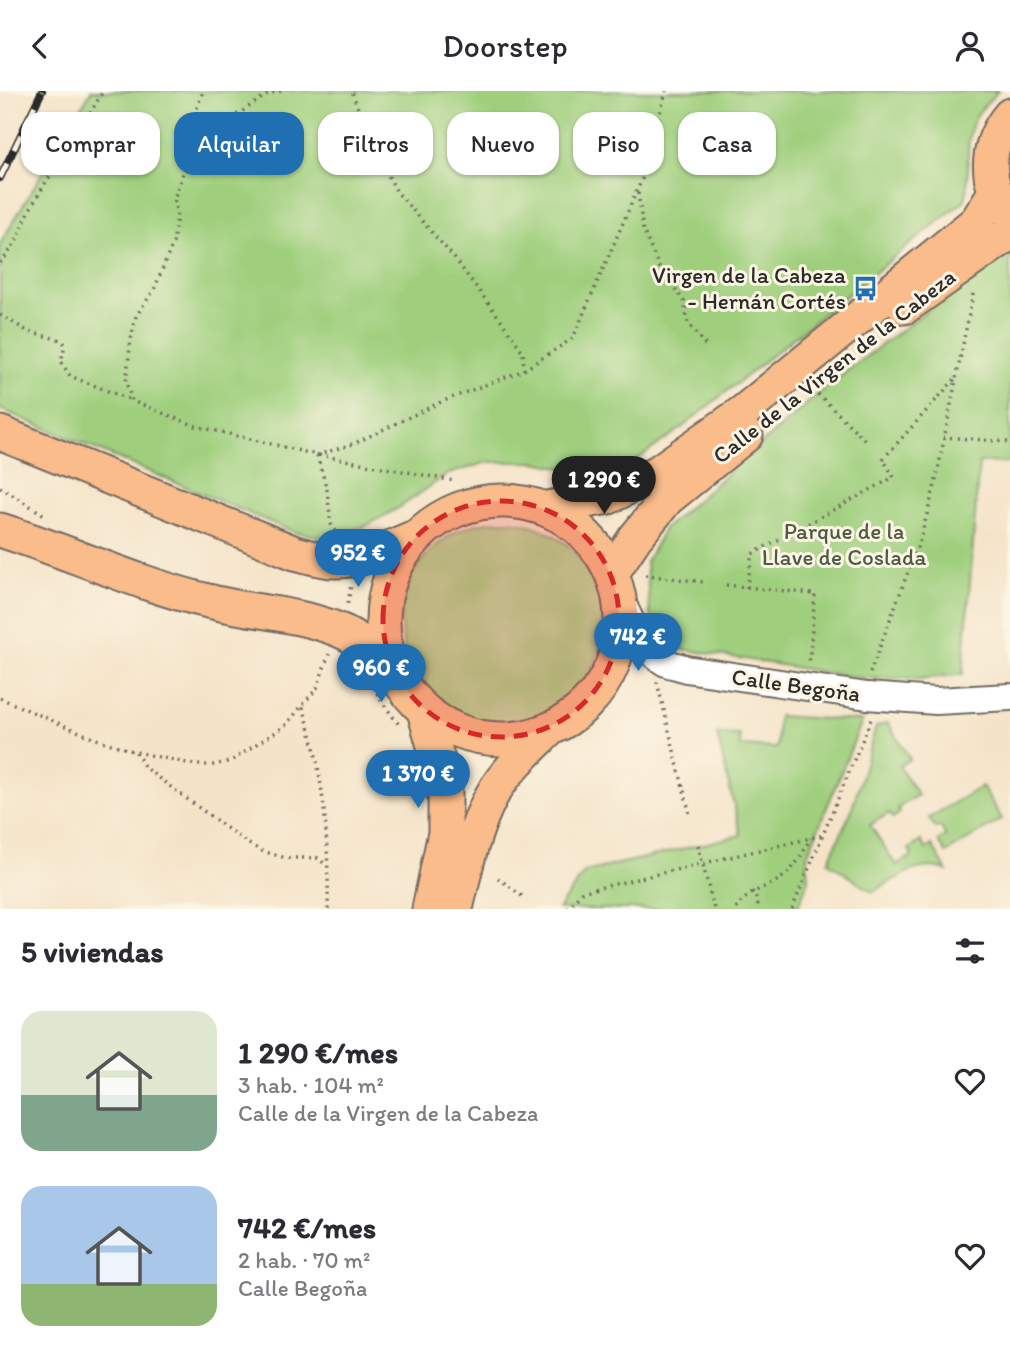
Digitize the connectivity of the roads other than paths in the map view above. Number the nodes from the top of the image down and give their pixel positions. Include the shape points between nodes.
1 (1010, 115) edge
2 (1003, 203) edge
3 (1010, 233) edge
4 (0, 433) edge
5 (547, 508) junction
6 (0, 530) edge
7 (415, 537) junction
8 (616, 585) junction
9 (389, 661) junction
10 (1010, 697) edge
11 (424, 711) junction
12 (550, 729) junction
13 (429, 909) edge
14 (456, 909) edge

1 - 2 main road via 994,139 990,157 990,174
2 - 5 main road, Calle de la Virgen de la Cabeza via 743,412 658,472 609,496
3 - 8 main road, Calle de la Virgen de la Cabeza via 925,291 667,499 635,538
4 - 7 main road via 295,553 350,560
5 - 7 main road via 512,501 477,502 443,515
5 - 8 main road via 574,524 596,546
6 - 9 main road via 208,601 334,628
7 - 9 main road via 396,564 384,595 382,628
8 - 10 street, Calle Begoña via 635,630 648,647 664,661 686,669 867,696 936,701
8 - 12 main road via 621,628 615,660 600,689 578,712
9 - 11 main road
11 - 12 main road via 453,729 485,738 518,738
11 - 13 main road via 445,784 445,833
12 - 14 main road via 493,794 477,829

